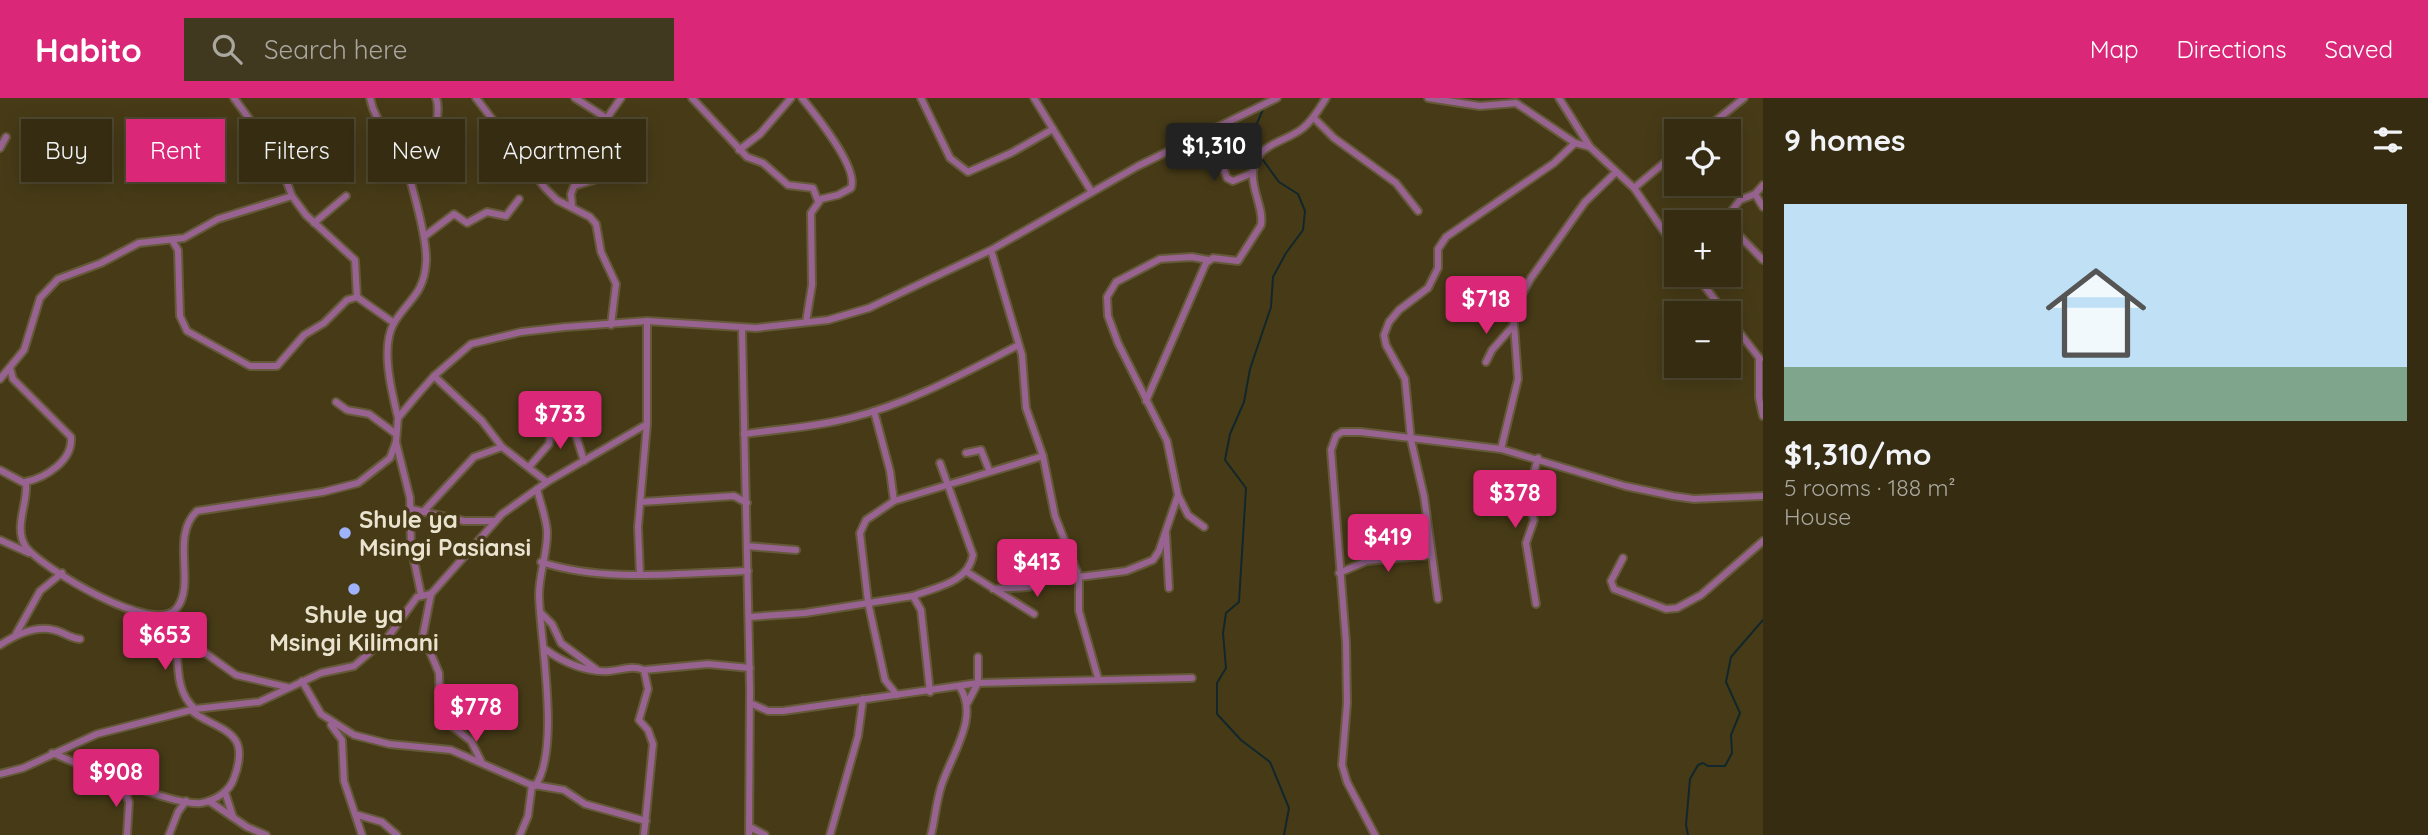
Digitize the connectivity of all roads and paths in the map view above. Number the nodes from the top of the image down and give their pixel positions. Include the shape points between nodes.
1 (234, 98) edge
2 (370, 98) edge
3 (436, 98) edge
4 (475, 98) edge
5 (575, 98) edge
6 (621, 98) edge
7 (692, 98) edge
8 (791, 98) edge
9 (802, 98) edge
10 (921, 98) edge
11 (1034, 98) edge
12 (1277, 98) edge
13 (1326, 98) edge
14 (1429, 98) edge
15 (1559, 98) edge
16 (1744, 98) edge
17 (1262, 104) edge
18 (607, 118) junction
19 (1314, 118) junction
20 (376, 119) edge
21 (436, 119) edge
22 (1718, 119) edge
23 (1053, 129) junction
24 (1209, 131) junction
25 (6, 137) dead end
26 (1575, 143) junction
27 (1590, 147) junction
28 (0, 148) edge
29 (739, 150) junction
30 (1664, 163) edge
31 (1616, 172) junction
32 (1252, 173) junction
33 (408, 182) edge
34 (1763, 184) edge
35 (1634, 188) junction
36 (1091, 191) junction
37 (1755, 194) junction
38 (292, 196) junction
39 (346, 196) dead end
40 (519, 199) dead end
41 (818, 201) junction
42 (572, 206) junction
43 (1763, 206) edge
44 (1734, 210) edge
45 (1418, 211) dead end
46 (314, 223) junction
47 (1664, 232) edge
48 (425, 236) junction
49 (1741, 237) edge
50 (172, 240) junction
51 (991, 250) junction
52 (1208, 260) junction
53 (1763, 260) edge
54 (1705, 287) edge
55 (357, 297) junction
56 (1716, 301) edge
57 (647, 321) junction
58 (806, 322) junction
59 (394, 323) junction
60 (611, 325) junction
61 (1513, 326) junction
62 (742, 329) junction
63 (1741, 334) edge
64 (1017, 346) junction
65 (1761, 361) edge
66 (1486, 362) dead end
67 (10, 368) junction
68 (433, 376) junction
69 (0, 379) edge
70 (1146, 401) junction
71 (336, 402) dead end
72 (534, 402) dead end
73 (874, 411) junction
74 (554, 416) junction
75 (1763, 416) edge
76 (398, 418) junction
77 (647, 424) junction
78 (744, 434) junction
79 (396, 438) junction
80 (1411, 440) junction
81 (502, 447) junction
82 (1501, 449) junction
83 (966, 453) dead end
84 (1043, 456) junction
85 (1538, 458) junction
86 (584, 461) junction
87 (940, 463) dead end
88 (529, 467) junction
89 (0, 470) edge
90 (989, 470) junction
91 (25, 482) junction
92 (547, 482) junction
93 (949, 486) junction
94 (537, 489) junction
95 (1178, 495) junction
96 (1763, 496) edge
97 (894, 501) junction
98 (641, 502) junction
99 (747, 503) junction
100 (411, 509) junction
101 (423, 512) junction
102 (494, 521) junction
103 (1166, 525) junction
104 (1204, 527) dead end
105 (0, 540) edge
106 (1763, 541) edge
107 (747, 547) junction
108 (796, 550) dead end
109 (34, 555) junction
110 (1431, 555) junction
111 (1623, 558) dead end
112 (541, 562) junction
113 (748, 571) junction
114 (967, 572) junction
115 (62, 573) junction
116 (1339, 573) junction
117 (640, 574) junction
118 (1078, 575) junction
119 (1169, 588) dead end
120 (993, 589) junction
121 (421, 594) junction
122 (431, 594) junction
123 (913, 596) junction
124 (1438, 599) dead end
125 (868, 603) junction
126 (1536, 604) dead end
127 (170, 613) junction
128 (541, 613) junction
129 (1034, 614) dead end
130 (749, 617) junction
131 (176, 632) junction
132 (16, 634) junction
133 (80, 639) dead end
134 (0, 645) edge
135 (545, 649) junction
136 (978, 657) dead end
137 (750, 668) junction
138 (644, 670) junction
139 (598, 671) junction
140 (1098, 678) junction
141 (1192, 678) dead end
142 (302, 681) junction
143 (978, 683) junction
144 (959, 686) junction
145 (287, 687) junction
146 (930, 692) junction
147 (897, 695) junction
148 (863, 699) junction
149 (968, 702) junction
150 (750, 703) junction
151 (194, 710) junction
152 (328, 721) junction
153 (52, 753) junction
154 (481, 761) junction
155 (0, 774) edge
156 (120, 780) junction
157 (534, 786) junction
158 (225, 792) junction
159 (186, 801) junction
160 (209, 801) junction
161 (358, 815) junction
162 (233, 818) junction
163 (646, 821) junction
164 (749, 831) edge
165 (127, 835) edge
166 (169, 835) edge
167 (266, 835) edge
168 (362, 835) edge
169 (397, 835) edge
170 (520, 835) edge
171 (644, 835) edge
172 (765, 835) edge
173 (830, 835) edge
174 (931, 835) edge
175 (1375, 835) edge

1 - 38 street via 278,159
2 - 20 street
3 - 21 street
4 - 42 street via 535,177 557,200
5 - 18 street
6 - 18 street
7 - 29 street
8 - 29 street via 760,134
9 - 41 street via 853,176 850,188
10 - 23 street via 950,158 968,172
11 - 23 street
12 - 17 street
13 - 19 street
14 - 26 street via 1480,106 1516,103
15 - 27 street
16 - 22 street
17 - 24 street
18 - 42 street via 620,132 618,152 597,180 574,186
19 - 32 street via 1297,133 1264,149
19 - 45 street via 1396,183
23 - 36 street
24 - 32 street via 1227,178 1233,181
24 - 36 street
25 - 28 street
26 - 27 street
26 - 80 street via 1554,163 1446,237 1438,249 1438,268 1428,288 1389,322 1384,341 1405,379
27 - 31 street
29 - 41 street via 788,185 813,188
30 - 35 street
31 - 35 street
31 - 61 street via 1585,202 1531,278 1513,311
32 - 52 street via 1261,225 1238,261
33 - 48 street
34 - 37 street
35 - 47 street
36 - 51 street
37 - 43 street
37 - 44 street via 1740,200
38 - 46 street
38 - 50 street via 218,219 195,234
39 - 46 street
40 - 48 street via 506,216 487,212 467,223 454,214
41 - 58 street via 811,222 813,285
42 - 60 street via 596,224 601,252 615,279
46 - 55 street via 355,260
48 - 59 street via 426,264 418,296
49 - 53 street
50 - 55 street via 180,260 180,316 187,331 250,366 277,366 304,335 324,323 346,300
50 - 67 street via 139,243 58,279 44,291 24,350
51 - 58 street via 869,307
51 - 64 street
52 - 70 street
52 - 70 street via 1160,259 1115,282 1107,297 1108,316
54 - 56 street
55 - 59 street
57 - 60 street
57 - 62 street
57 - 77 street
58 - 62 street
59 - 76 street via 388,369
60 - 68 street via 521,332 471,345
61 - 66 street
61 - 82 street via 1518,379
62 - 78 street
63 - 65 street
64 - 73 street
64 - 84 street via 1025,370 1026,408
65 - 75 street
67 - 69 street
67 - 91 street via 13,379 71,437 71,449 57,467 43,478
68 - 76 street
68 - 81 street via 482,421
70 - 95 street via 1167,441
71 - 79 street via 347,410 369,414
72 - 74 street
73 - 78 street
73 - 97 street
74 - 86 street via 573,426
74 - 88 street via 549,444
76 - 79 street
77 - 86 street
77 - 98 street
78 - 99 street
79 - 100 street
79 - 127 street via 390,458 358,483 197,511 185,530 181,596
80 - 82 street
80 - 110 street
80 - 116 street via 1362,432 1336,436 1331,450
81 - 88 street
81 - 101 street via 474,457
82 - 85 street
83 - 90 street via 981,450
84 - 90 street
84 - 118 street via 1055,516
85 - 96 street via 1673,496
85 - 126 street via 1527,497 1534,520 1526,543
86 - 92 street
87 - 93 street
88 - 92 street
89 - 91 street
90 - 93 street
91 - 109 street via 20,526
92 - 94 street
93 - 97 street
93 - 114 street via 973,555
94 - 102 street
94 - 112 street via 547,527
95 - 103 street
95 - 104 street via 1188,515
97 - 125 street via 871,514 861,530
98 - 99 street via 725,496
98 - 117 street
99 - 107 street
100 - 101 street
100 - 121 street via 411,547
101 - 102 street via 464,521
102 - 122 street
103 - 118 street via 1159,551 1144,566
103 - 119 street
105 - 109 street
106 - 111 street via 1701,595 1677,608 1666,609 1614,589 1611,581
107 - 108 street
107 - 113 street
109 - 115 street
110 - 116 street via 1367,561
110 - 124 street
112 - 117 street via 564,569
112 - 128 street
113 - 117 street
113 - 130 street
114 - 120 street
114 - 123 street
115 - 127 street via 107,601 146,614
115 - 132 street via 40,592
116 - 175 street via 1348,703 1342,765 1346,782
118 - 120 street via 1052,575 1029,587
118 - 140 street via 1079,611
120 - 129 street
121 - 122 street
121 - 142 street via 363,661
122 - 154 street via 423,635 439,673 440,711 444,720 471,741
123 - 125 street
123 - 146 street via 921,610
125 - 130 street
125 - 147 street via 886,680
127 - 131 street
128 - 135 street
128 - 139 street via 561,643
130 - 137 street
131 - 145 street via 236,675
131 - 151 street via 181,689
132 - 133 street via 52,630
132 - 134 street
135 - 139 street via 559,659
135 - 157 street via 547,735 543,769
136 - 143 street
137 - 138 street via 708,664
137 - 150 street
138 - 139 street
138 - 163 street via 648,689 639,720 653,744
140 - 141 street
140 - 143 street
142 - 145 street
142 - 152 street
143 - 144 street
143 - 149 street
144 - 146 street
144 - 149 street
145 - 151 street via 259,702
146 - 147 street
147 - 148 street
148 - 150 street via 783,711
148 - 173 street via 858,736
149 - 174 street via 953,762 941,785
150 - 164 street
151 - 153 street via 97,734
151 - 158 street via 236,740 235,776
152 - 154 street via 373,741 451,750
152 - 161 street via 342,740 344,780
153 - 155 street
153 - 156 street
154 - 157 street
156 - 159 street
156 - 165 street via 129,802
157 - 163 street via 564,790 585,804
157 - 170 street
158 - 160 street
158 - 162 street
159 - 160 street
159 - 166 street
160 - 162 street
161 - 168 street
161 - 169 street via 382,822
162 - 167 street
163 - 171 street
164 - 172 street

